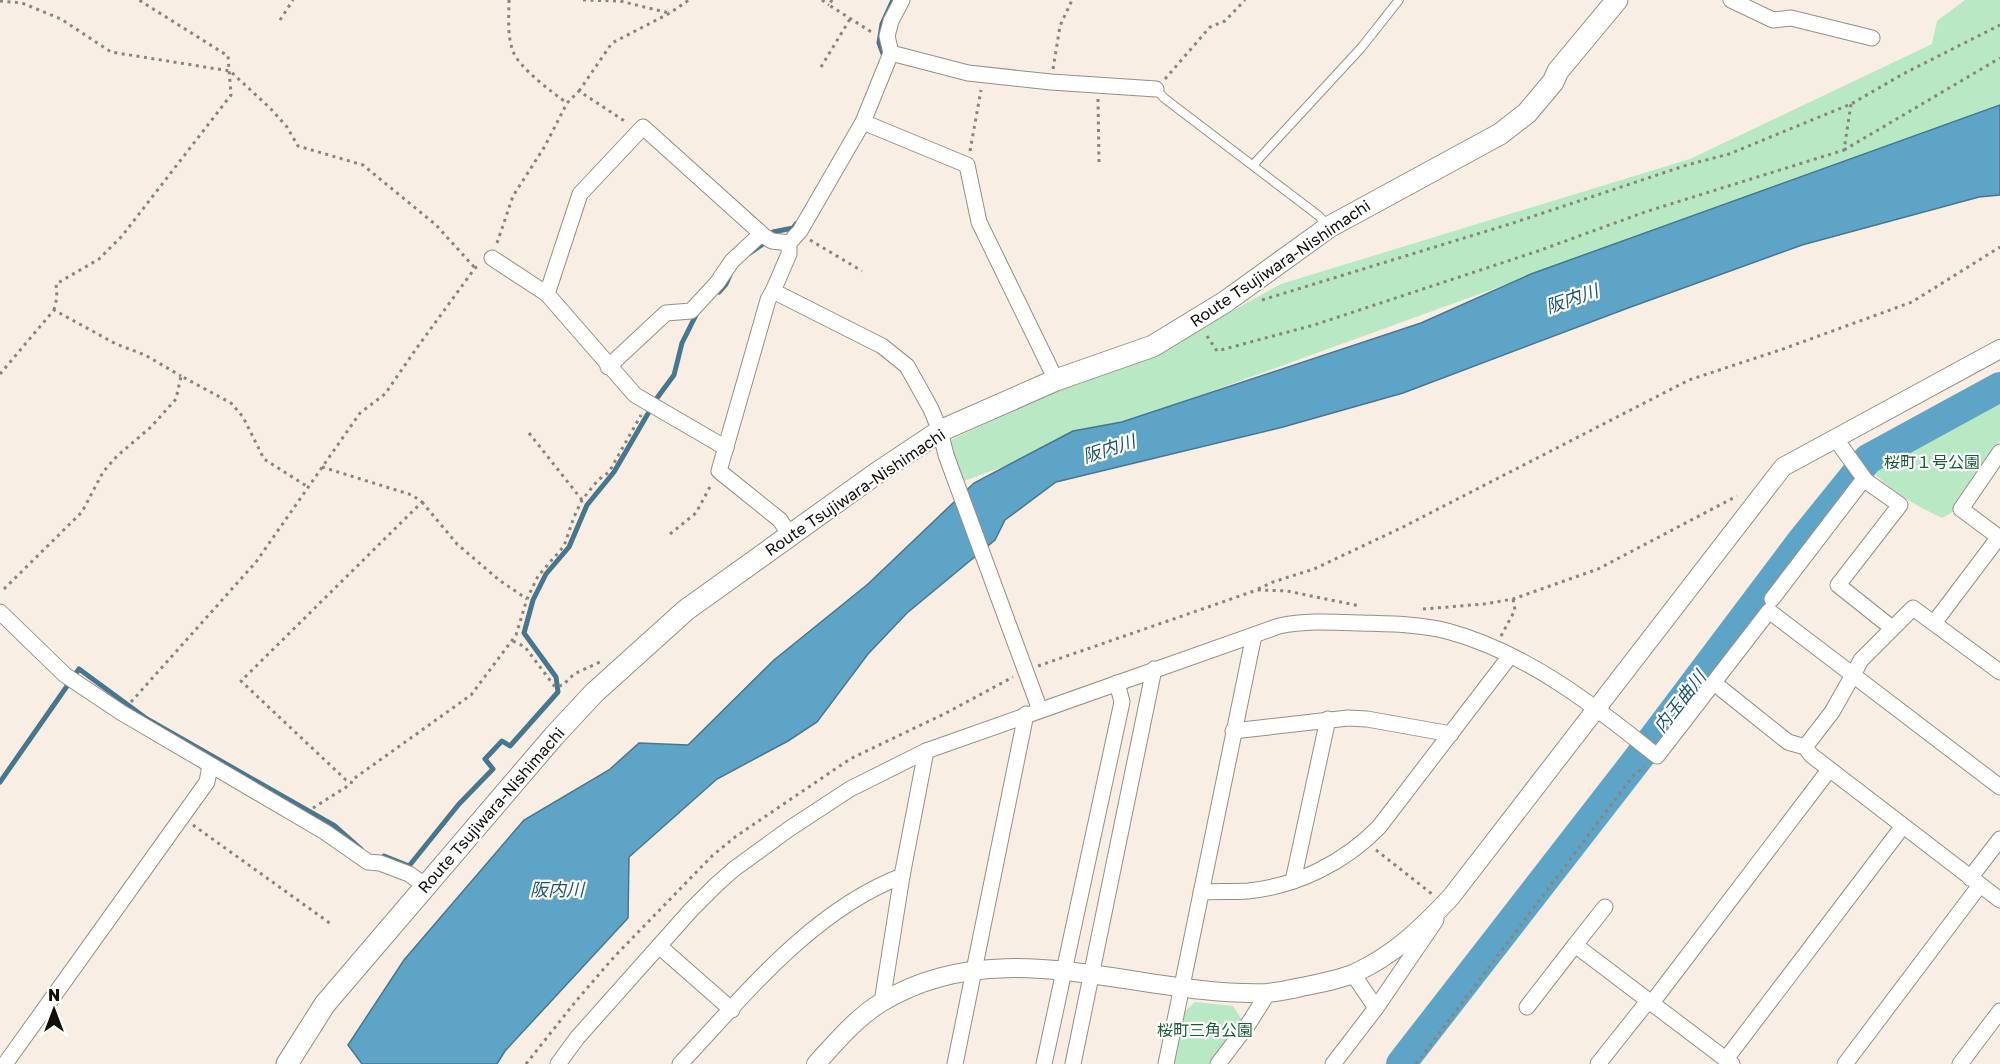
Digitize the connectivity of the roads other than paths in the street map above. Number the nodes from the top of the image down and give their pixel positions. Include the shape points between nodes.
1 (902, 0) edge
2 (1399, 0) edge
3 (1617, 0) edge
4 (1731, 0) edge
5 (1872, 38) dead end
6 (891, 53) junction
7 (1156, 89) joint
8 (864, 122) junction
9 (1253, 165) junction
10 (1329, 227) junction
11 (765, 237) junction
12 (794, 237) junction
13 (492, 258) road end
14 (773, 291) junction
15 (547, 294) junction
16 (2000, 349) edge
17 (608, 367) junction
18 (1056, 380) junction
19 (940, 431) junction
20 (1835, 438) junction
21 (726, 448) junction
22 (2000, 452) edge
23 (1866, 480) junction
24 (790, 535) junction
25 (2000, 538) edge
26 (1772, 599) dead end
27 (0, 612) edge
28 (1934, 623) junction
29 (1892, 628) junction
30 (1254, 635) junction
31 (1510, 656) junction
32 (1154, 669) junction
33 (2000, 672) edge
34 (1853, 675) junction
35 (1117, 683) junction
36 (1714, 683) junction
37 (1596, 708) junction
38 (1033, 712) junction
39 (1328, 719) junction
40 (1233, 730) junction
41 (1450, 735) junction
42 (1805, 747) junction
43 (926, 751) junction
44 (210, 766) junction
45 (1829, 770) junction
46 (2000, 787) edge
47 (1903, 826) junction
48 (2000, 839) edge
49 (902, 876) junction
50 (1975, 881) junction
51 (1293, 882) junction
52 (426, 886) junction
53 (1201, 892) junction
54 (1443, 897) junction
55 (2000, 900) edge
56 (1605, 907) dead end
57 (1575, 945) junction
58 (659, 946) junction
59 (975, 969) junction
60 (1065, 970) junction
61 (1353, 974) junction
62 (1090, 975) junction
63 (1182, 987) junction
64 (1268, 993) junction
65 (882, 1002) junction
66 (1649, 1002) junction
67 (1527, 1007) dead end
68 (1376, 1008) junction
69 (732, 1010) junction
70 (2000, 1011) edge
71 (1729, 1062) edge
72 (5, 1064) edge
73 (287, 1064) edge
74 (558, 1064) edge
75 (680, 1064) edge
76 (816, 1064) edge
77 (955, 1064) edge
78 (1044, 1064) edge
79 (1073, 1064) edge
80 (1166, 1064) edge
81 (1218, 1064) edge
82 (1333, 1064) edge
83 (1598, 1064) edge
84 (1845, 1064) edge
85 (1960, 1064) edge

1 - 6 street via 887,36
2 - 9 lane via 1361,48
3 - 10 main road, Route Tsujiwara-Nishimachi via 1527,113 1500,134
4 - 5 street via 1773,20 1791,18
6 - 7 street via 968,73
6 - 8 street
7 - 9 lane
8 - 12 street
8 - 18 street via 967,165 979,222
9 - 10 lane
10 - 18 main road, Route Tsujiwara-Nishimachi via 1225,302 1153,346
11 - 12 street
11 - 15 street via 643,127 580,194
11 - 17 street via 732,261 691,311 666,313
12 - 14 street
13 - 15 street
14 - 19 street via 882,346 907,366
14 - 21 street
15 - 17 street
16 - 20 street
17 - 21 street via 635,395
18 - 19 main road, Route Tsujiwara-Nishimachi
19 - 24 main road, Route Tsujiwara-Nishimachi
19 - 38 street via 1027,669
20 - 23 street
20 - 37 street via 1783,467
21 - 24 street via 719,471 780,520
22 - 25 street via 1961,508
23 - 26 street
23 - 29 street via 1900,506 1838,585
24 - 52 main road, Route Tsujiwara-Nishimachi via 686,610 594,693
25 - 28 street
27 - 44 street via 71,679
28 - 29 street via 1913,608
28 - 33 street
29 - 34 street via 1861,660
30 - 31 street via 1294,623 1395,625 1446,630
30 - 32 street
30 - 40 street
31 - 37 street
31 - 41 street
32 - 35 street
32 - 62 street
34 - 36 street via 1769,611
34 - 42 street via 1832,712
34 - 46 street
35 - 38 street
35 - 60 street via 1122,702
36 - 37 street via 1657,756
36 - 42 street via 1788,742
37 - 54 street
38 - 43 street
38 - 59 street
39 - 40 street
39 - 41 street via 1368,719
39 - 51 street
40 - 53 street
41 - 51 street via 1365,842 1329,866
42 - 45 street
43 - 49 street
43 - 58 street via 850,789 789,829 716,885
44 - 52 street via 325,832 368,862 380,862 409,874
44 - 72 street via 207,782
45 - 47 street
45 - 66 street
47 - 50 street
47 - 71 street
48 - 50 street
49 - 65 street
49 - 69 street via 877,885 815,927
50 - 55 street
50 - 84 street
51 - 53 street via 1247,891
52 - 73 main road, Route Tsujiwara-Nishimachi via 325,1004
53 - 63 street
54 - 61 street via 1423,928
54 - 68 street
56 - 57 street
57 - 66 street
57 - 67 street
58 - 69 street
58 - 74 street
59 - 60 street
59 - 65 street via 948,975
59 - 77 street
60 - 62 street
60 - 78 street
61 - 64 street
61 - 68 street
62 - 63 street
62 - 79 street
63 - 64 street
63 - 80 street
64 - 81 street
65 - 76 street via 859,1019
66 - 71 street
66 - 83 street
68 - 82 street
69 - 75 street
70 - 85 street

